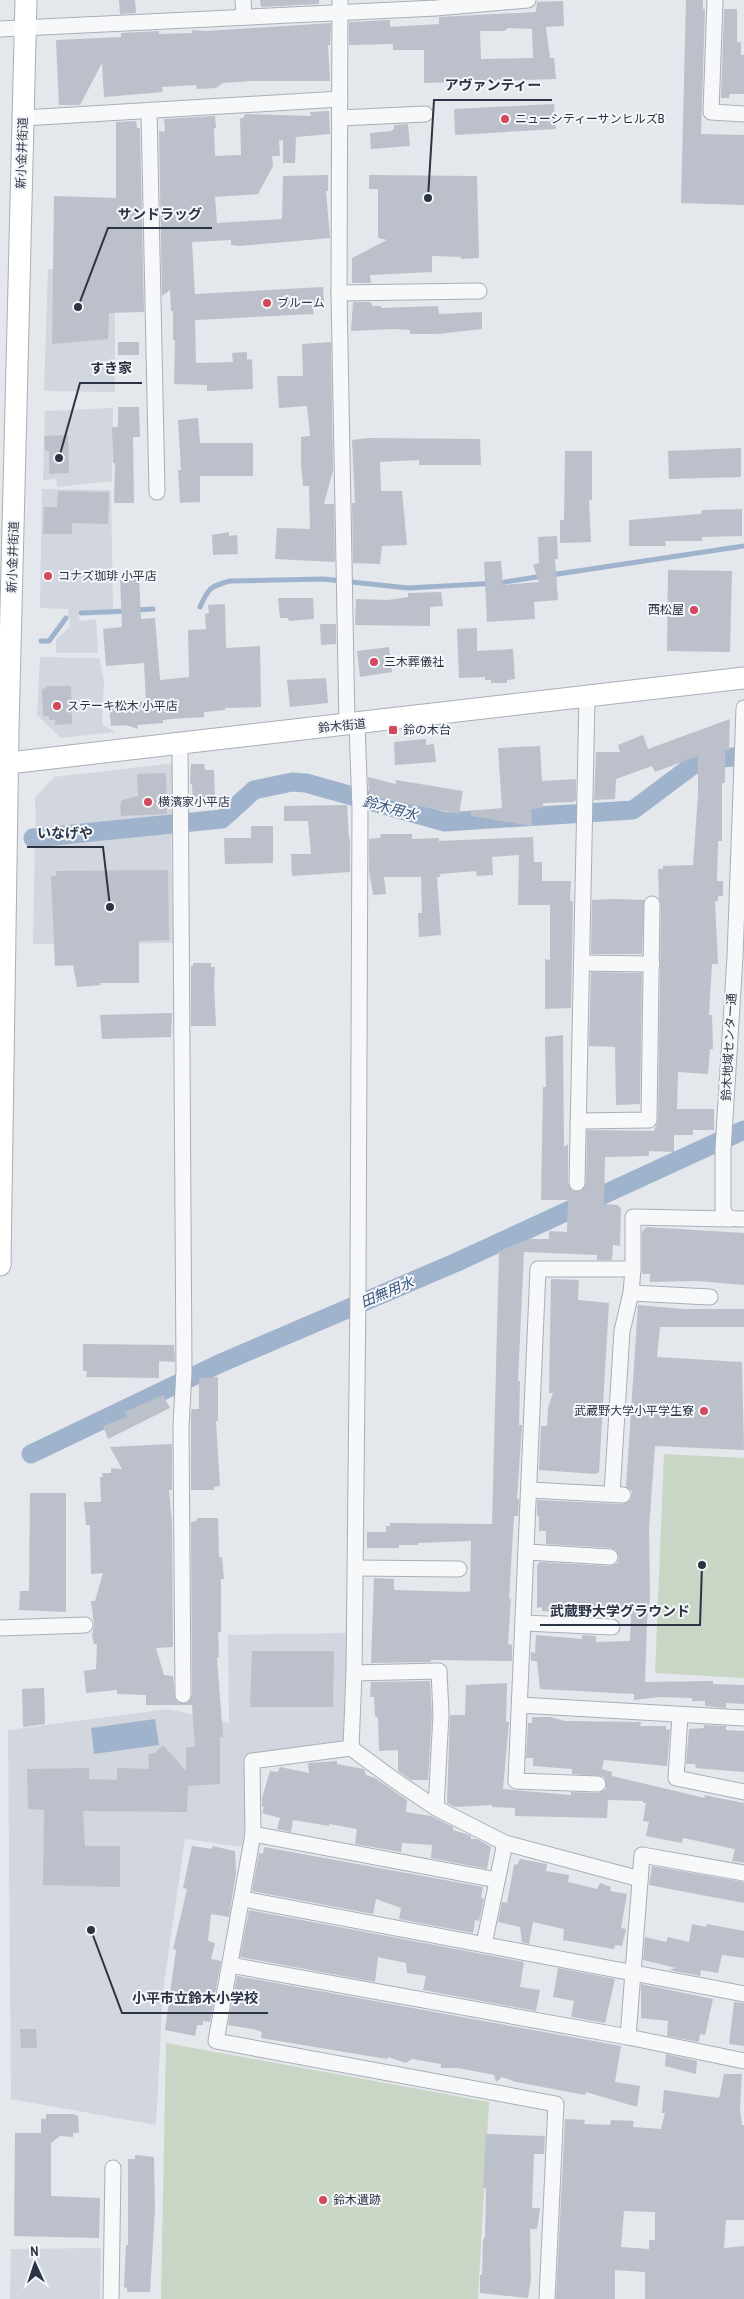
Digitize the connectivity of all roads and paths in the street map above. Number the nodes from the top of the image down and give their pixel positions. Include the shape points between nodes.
1 (26, 0) edge
2 (243, 0) edge
3 (528, 0) edge
4 (715, 0) edge
5 (436, 4) edge
6 (340, 6) edge
7 (244, 17) junction
8 (24, 28) junction
9 (0, 29) edge
10 (340, 99) junction
11 (149, 111) junction
12 (425, 114) dead end
13 (744, 114) edge
14 (23, 118) junction
15 (340, 118) junction
16 (479, 291) dead end
17 (339, 293) junction
18 (157, 492) dead end
19 (744, 678) edge
20 (587, 697) junction
21 (744, 708) edge
22 (352, 725) junction
23 (180, 743) junction
24 (3, 764) edge
25 (652, 904) dead end
26 (739, 957) edge
27 (582, 963) junction
28 (652, 964) junction
29 (737, 1030) edge
30 (578, 1121) junction
31 (1, 1145) edge
32 (577, 1183) dead end
33 (737, 1219) edge
34 (0, 1265) edge
35 (633, 1269) junction
36 (631, 1293) junction
37 (710, 1297) dead end
38 (530, 1490) junction
39 (527, 1552) junction
40 (610, 1557) dead end
41 (355, 1568) junction
42 (459, 1568) dead end
43 (524, 1623) junction
44 (85, 1625) dead end
45 (612, 1627) dead end
46 (0, 1628) edge
47 (354, 1673) junction
48 (183, 1694) dead end
49 (520, 1706) junction
50 (680, 1715) junction
51 (744, 1718) edge
52 (351, 1748) junction
53 (598, 1784) dead end
54 (744, 1792) edge
55 (436, 1808) junction
56 (253, 1834) junction
57 (505, 1843) junction
58 (744, 1872) edge
59 (640, 1879) junction
60 (497, 1880) junction
61 (243, 1899) junction
62 (484, 1944) junction
63 (230, 1965) junction
64 (632, 1972) junction
65 (744, 1994) edge
66 (628, 2037) junction
67 (744, 2061) edge
68 (113, 2168) dead end
69 (111, 2299) edge
70 (547, 2299) edge

1 - 8 main road, 新小金井街道
2 - 7 street
3 - 5 street
4 - 13 street via 711,112
5 - 6 street
6 - 7 street
6 - 10 street
7 - 8 street
8 - 9 street
8 - 14 main road, 新小金井街道
10 - 11 street
10 - 15 street
11 - 14 street
11 - 18 street
12 - 15 street
14 - 24 main road, 新小金井街道
15 - 17 street
16 - 17 street
17 - 22 street via 344,592
19 - 20 main road, 鈴木街道
20 - 22 main road, 鈴木街道
20 - 27 street
21 - 26 street, 鈴木地域センター通
22 - 23 main road, 鈴木街道
22 - 41 street via 360,808
23 - 24 main road, 鈴木街道
23 - 48 street
24 - 31 main road, 新小金井街道
25 - 28 street
26 - 29 street, 鈴木地域センター通
27 - 28 street
27 - 30 street
28 - 30 street via 649,1120
29 - 33 street, 鈴木地域センター通 via 725,1130 723,1209 724,1214
30 - 32 street
31 - 34 main road, 新小金井街道
33 - 35 street via 633,1217
35 - 36 street
35 - 38 street via 538,1269
36 - 37 street
36 - 38 street via 622,1331 617,1494
38 - 39 street
39 - 40 street
39 - 43 street
41 - 42 street
41 - 47 street
43 - 45 street
43 - 49 street
44 - 46 street
47 - 52 street
47 - 55 street via 439,1671 441,1714
49 - 50 street
49 - 53 street via 516,1781
50 - 51 street
50 - 54 street via 676,1778
52 - 55 street
52 - 56 street via 252,1761
55 - 57 street
56 - 60 street
56 - 61 street
57 - 59 street
57 - 60 street
58 - 59 street via 642,1854
59 - 64 street
60 - 62 street
61 - 62 street
61 - 63 street
62 - 64 street
63 - 66 street
63 - 70 street via 216,2041 556,2104
64 - 65 street
64 - 66 street
66 - 67 street
68 - 69 street

